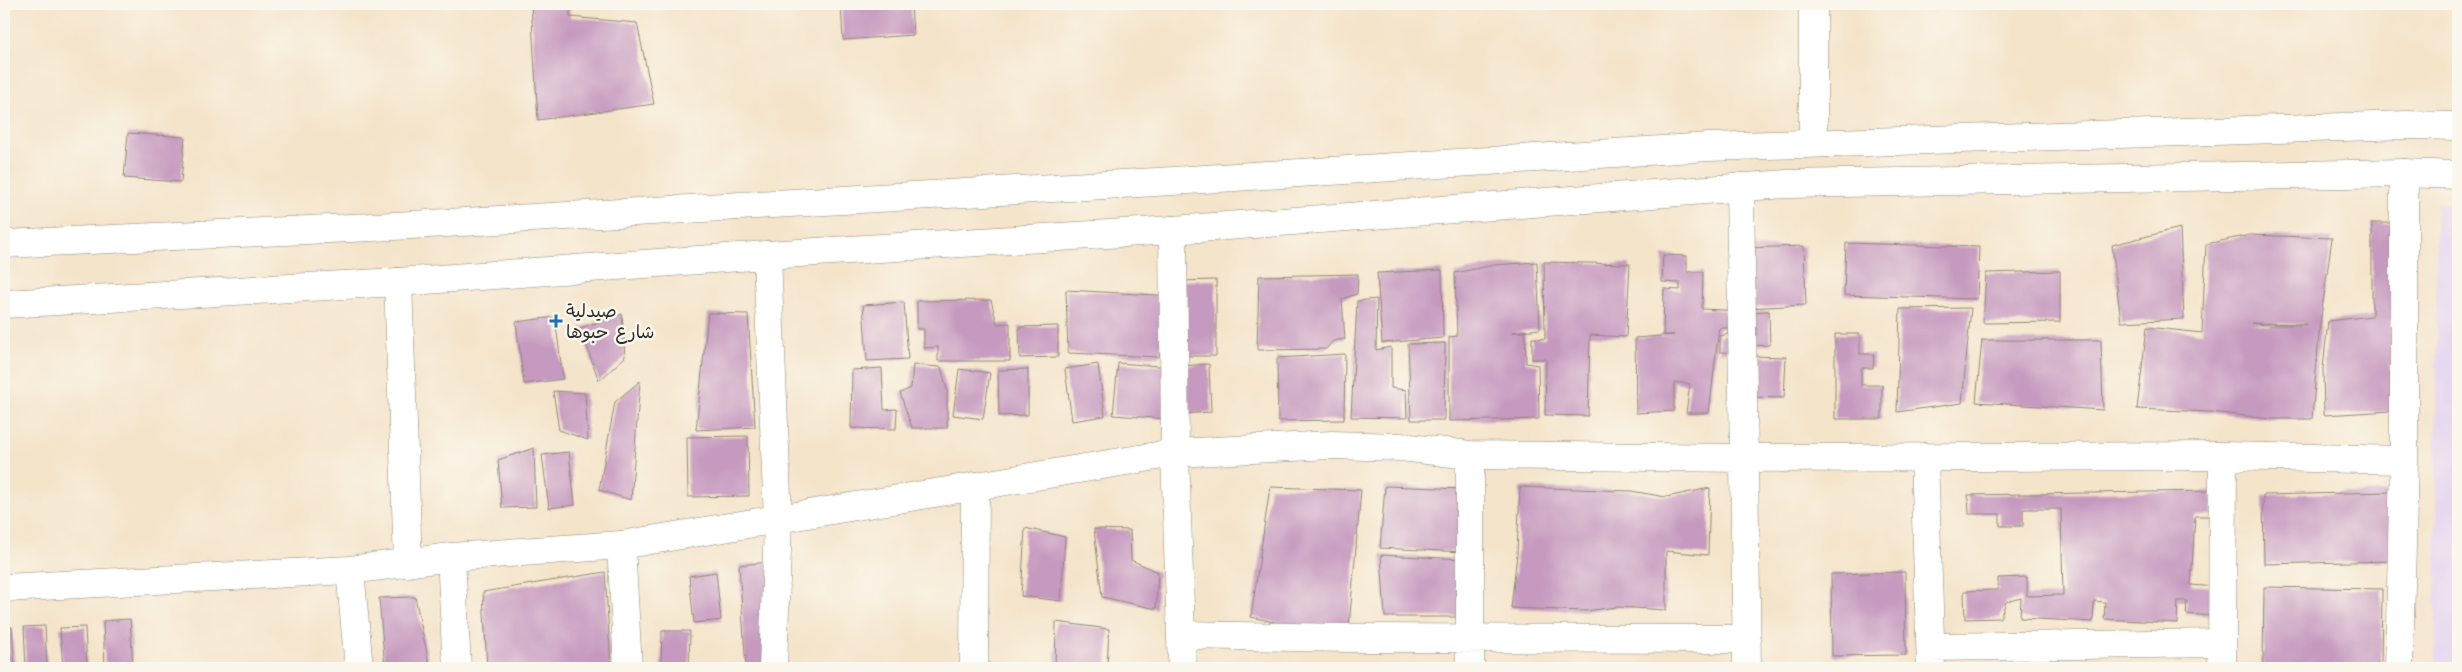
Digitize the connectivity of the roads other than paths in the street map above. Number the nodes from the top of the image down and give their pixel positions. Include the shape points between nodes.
1 (1813, 4) edge
2 (2458, 126) edge
3 (1813, 142) junction
4 (2404, 173) junction
5 (2458, 175) edge
6 (1740, 187) junction
7 (1173, 230) junction
8 (4, 244) edge
9 (768, 255) junction
10 (398, 282) junction
11 (4, 304) edge
12 (1175, 453) junction
13 (1470, 455) junction
14 (2224, 456) junction
15 (1924, 457) junction
16 (1744, 458) junction
17 (2404, 460) junction
18 (974, 486) junction
19 (778, 520) junction
20 (621, 545) junction
21 (451, 557) junction
22 (408, 563) junction
23 (350, 570) junction
24 (4, 588) edge
25 (1182, 635) junction
26 (1469, 637) junction
27 (1746, 639) junction
28 (2222, 655) edge
29 (1931, 657) edge
30 (359, 668) edge
31 (457, 668) edge
32 (628, 668) edge
33 (773, 668) edge
34 (974, 668) edge
35 (1182, 668) edge
36 (1470, 668) edge
37 (1747, 668) edge
38 (2399, 668) edge

1 - 3 street
2 - 3 street
3 - 8 street via 394,226
4 - 5 street
4 - 6 street
4 - 17 street
6 - 7 street
6 - 16 street
7 - 9 street
7 - 12 street
9 - 10 street
9 - 19 street
10 - 11 street
10 - 22 street
12 - 13 street via 1331,445 1401,447
12 - 18 street
12 - 25 street
13 - 16 street
13 - 26 street
14 - 15 street
14 - 17 street
14 - 28 street
15 - 16 street
15 - 29 street
16 - 27 street
17 - 38 street
18 - 19 street
18 - 34 street
19 - 20 street
19 - 33 street
20 - 21 street
20 - 32 street
21 - 22 street
21 - 31 street
22 - 23 street
23 - 24 street
23 - 30 street
25 - 26 street
25 - 35 street
26 - 27 street
26 - 36 street
27 - 37 street
28 - 29 street

